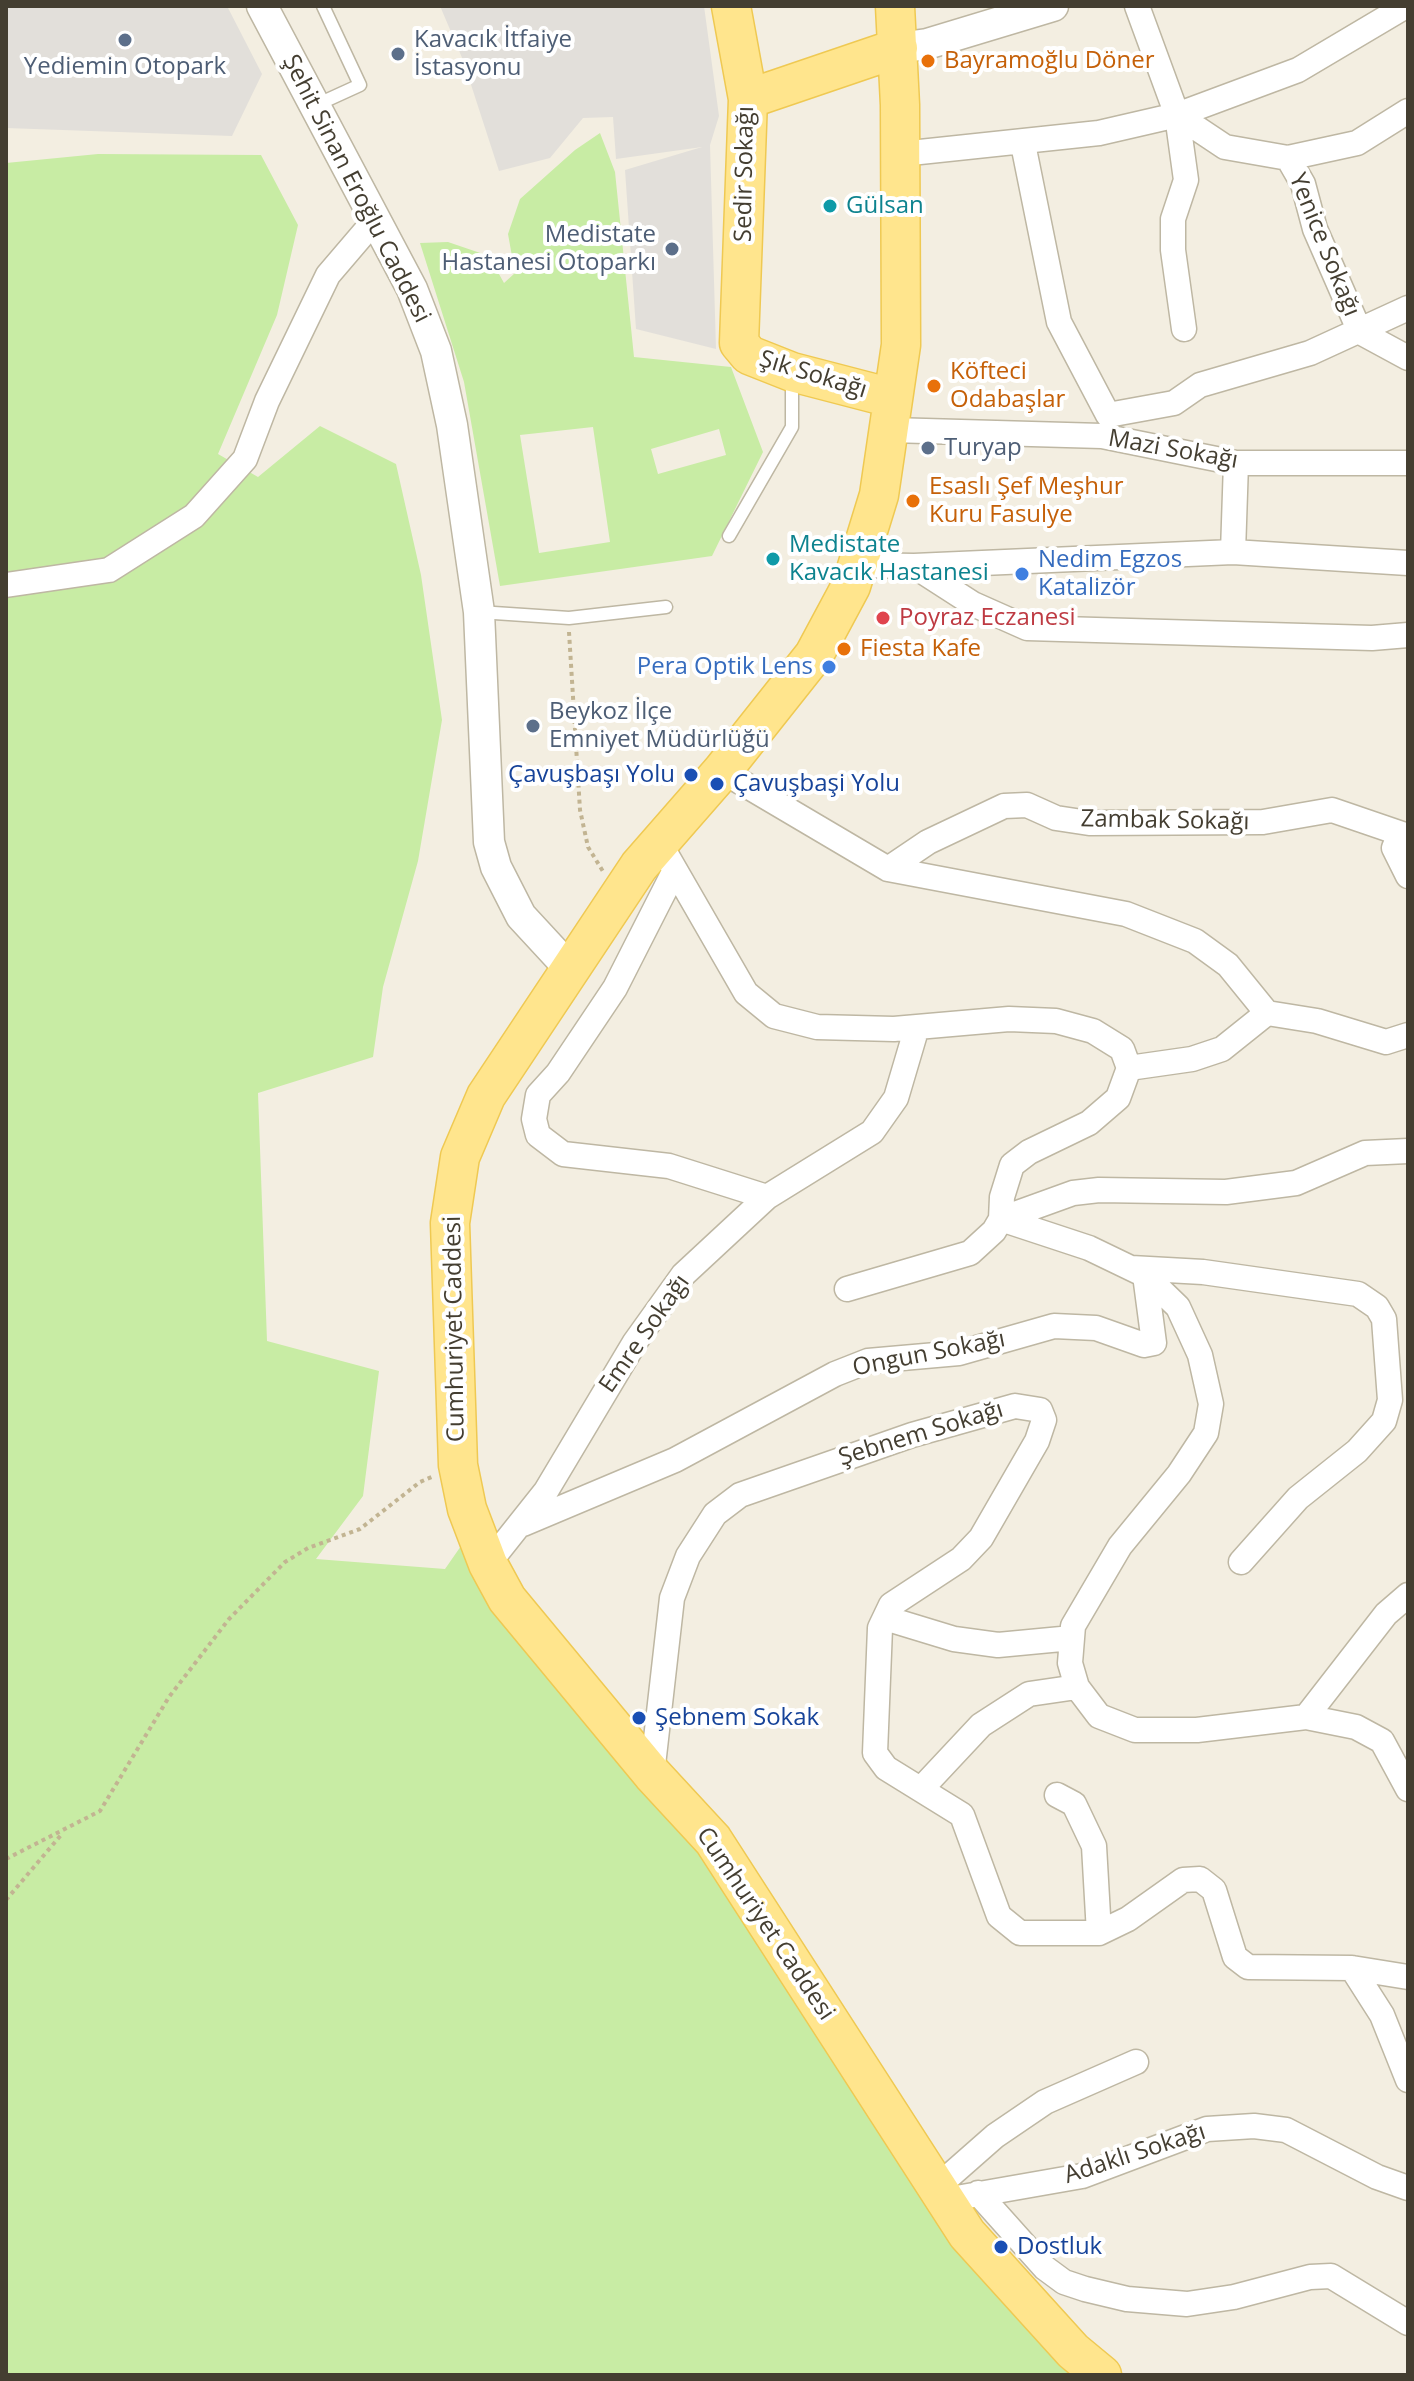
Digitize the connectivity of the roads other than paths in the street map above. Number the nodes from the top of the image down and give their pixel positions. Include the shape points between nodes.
1 (262, 6) edge
2 (323, 6) edge
3 (731, 6) edge
4 (895, 6) edge
5 (1053, 6) edge
6 (1137, 6) edge
7 (1406, 6) edge
8 (898, 48) junction
9 (748, 99) junction
10 (314, 106) junction
11 (1177, 115) junction
12 (1406, 117) edge
13 (1023, 144) junction
14 (901, 154) junction
15 (1288, 158) junction
16 (375, 220) junction
17 (1408, 308) edge
18 (1184, 329) dead end
19 (1360, 332) junction
20 (739, 343) joint
21 (1408, 358) edge
22 (792, 372) junction
23 (891, 414) junction
24 (1105, 426) junction
25 (1236, 463) junction
26 (1408, 463) edge
27 (729, 536) dead end
28 (1233, 552) junction
29 (1408, 563) edge
30 (858, 565) junction
31 (914, 566) junction
32 (6, 585) edge
33 (666, 607) dead end
34 (479, 612) junction
35 (1408, 635) edge
36 (722, 771) junction
37 (1404, 836) edge
38 (667, 856) junction
39 (888, 869) junction
40 (1408, 876) edge
41 (570, 969) junction
42 (1267, 1013) junction
43 (917, 1027) junction
44 (1408, 1035) edge
45 (1129, 1068) junction
46 (1408, 1151) edge
47 (767, 1197) junction
48 (1001, 1219) junction
49 (1137, 1272) junction
50 (847, 1289) dead end
51 (523, 1524) junction
52 (1241, 1562) dead end
53 (488, 1564) junction
54 (1408, 1595) edge
55 (885, 1618) junction
56 (1072, 1638) junction
57 (1077, 1687) junction
58 (1306, 1717) junction
59 (652, 1774) junction
60 (922, 1788) junction
61 (1408, 1789) edge
62 (1057, 1795) dead end
63 (1099, 1933) junction
64 (1352, 1968) junction
65 (1408, 1977) edge
66 (1136, 2062) dead end
67 (1408, 2080) edge
68 (1408, 2188) edge
69 (953, 2193) junction
70 (1408, 2323) edge
71 (1102, 2375) edge

1 - 10 street, Şehit Sinan Eroğlu Caddesi
2 - 10 lane via 360,85
3 - 9 main road, Sedir Sokağı
4 - 8 main road, Cumhuriyet Caddesi
5 - 8 street
6 - 11 street
7 - 11 street via 1298,70
8 - 9 main road
8 - 14 main road, Cumhuriyet Caddesi
9 - 20 main road, Sedir Sokağı
10 - 16 street, Şehit Sinan Eroğlu Caddesi
11 - 13 street
11 - 15 street via 1225,147
11 - 18 street via 1186,180 1173,219 1173,250
12 - 15 street via 1357,143
13 - 14 street
13 - 24 street via 1059,322
14 - 23 main road, Cumhuriyet Caddesi via 901,345
15 - 19 street, Yenice Sokağı
16 - 32 street via 328,275 245,459 194,516 109,570
16 - 34 street, Şehit Sinan Eroğlu Caddesi via 412,289 436,351
17 - 19 street
19 - 21 street
19 - 24 street via 1310,353 1200,385 1174,403
20 - 22 main road, Şık Sokağı via 749,355
22 - 23 main road, Şık Sokağı
22 - 27 lane via 792,427
23 - 24 street, Mazi Sokağı
23 - 30 main road, Cumhuriyet Caddesi via 879,495
24 - 25 street, Mazi Sokağı
25 - 26 street, Mazi Sokağı
25 - 28 street
28 - 29 street
28 - 31 street
30 - 31 street
30 - 36 main road, Cumhuriyet Caddesi via 814,655
31 - 35 street via 973,604 1027,628
33 - 34 lane via 569,618
34 - 41 street, Şehit Sinan Eroğlu Caddesi via 489,842 521,916
36 - 38 main road, Cumhuriyet Caddesi
36 - 39 street
37 - 39 street, Zambak Sokağı via 1332,810 1263,822 1089,823 1056,818 1027,805 1004,806 928,842
37 - 40 street via 1394,848
38 - 41 main road, Cumhuriyet Caddesi via 623,890
38 - 43 street via 746,993 774,1016 817,1027
38 - 47 street via 615,988 538,1095 538,1135 563,1154 669,1166
39 - 42 street via 1139,920 1195,941 1228,965
41 - 53 main road, Cumhuriyet Caddesi via 486,1096 460,1157 450,1223 458,1465 467,1509
42 - 44 street via 1317,1021 1386,1042
42 - 45 street via 1222,1049
43 - 45 street via 1009,1019 1056,1021 1093,1031 1122,1049
43 - 47 street, Emre Sokağı via 896,1098 872,1132
45 - 48 street via 1118,1098 1089,1123 1012,1165
46 - 48 street via 1365,1153 1296,1183 1226,1192 1073,1193
47 - 51 street, Emre Sokağı via 683,1275 635,1342
48 - 49 street via 1089,1248
48 - 50 street via 970,1253
49 - 51 street, Ongun Sokağı via 1154,1343 1144,1345 1096,1328 1054,1326 959,1353 868,1361 675,1460
49 - 52 street via 1217,1274 1358,1294 1384,1319 1390,1400 1384,1421 1357,1451 1298,1498
49 - 56 street via 1178,1307 1200,1355 1211,1404 1206,1433 1120,1546 1073,1626
51 - 53 street, Emre Sokağı
53 - 59 main road, Cumhuriyet Caddesi via 507,1599
54 - 58 street via 1386,1614
55 - 56 street via 954,1639 998,1645
55 - 59 street, Şebnem Sokağı via 891,1605 961,1559 981,1538 1037,1441 1044,1420 1040,1410 1015,1406 912,1435 740,1495 715,1514 688,1556 672,1598
55 - 60 street via 876,1678 875,1753 886,1768
56 - 57 street via 1070,1663
57 - 58 street via 1099,1716 1135,1730 1197,1730
57 - 60 street via 1029,1694 981,1725
58 - 61 street via 1356,1727 1382,1741
59 - 69 main road, Cumhuriyet Caddesi via 713,1840
60 - 63 street via 962,1815 999,1916 1020,1933
62 - 63 street via 1074,1804 1094,1846
63 - 64 street via 1183,1880 1200,1879 1214,1890 1235,1957 1248,1967
64 - 65 street
64 - 67 street via 1382,2015
66 - 69 street via 1045,2102 995,2136
68 - 69 street, Adaklı Sokağı via 1286,2130 1254,2126 1207,2129 1082,2176
69 - 70 street via 1064,2282 1085,2289 1187,2304 1331,2276
69 - 71 main road, Cumhuriyet Caddesi via 967,2234 1073,2351

